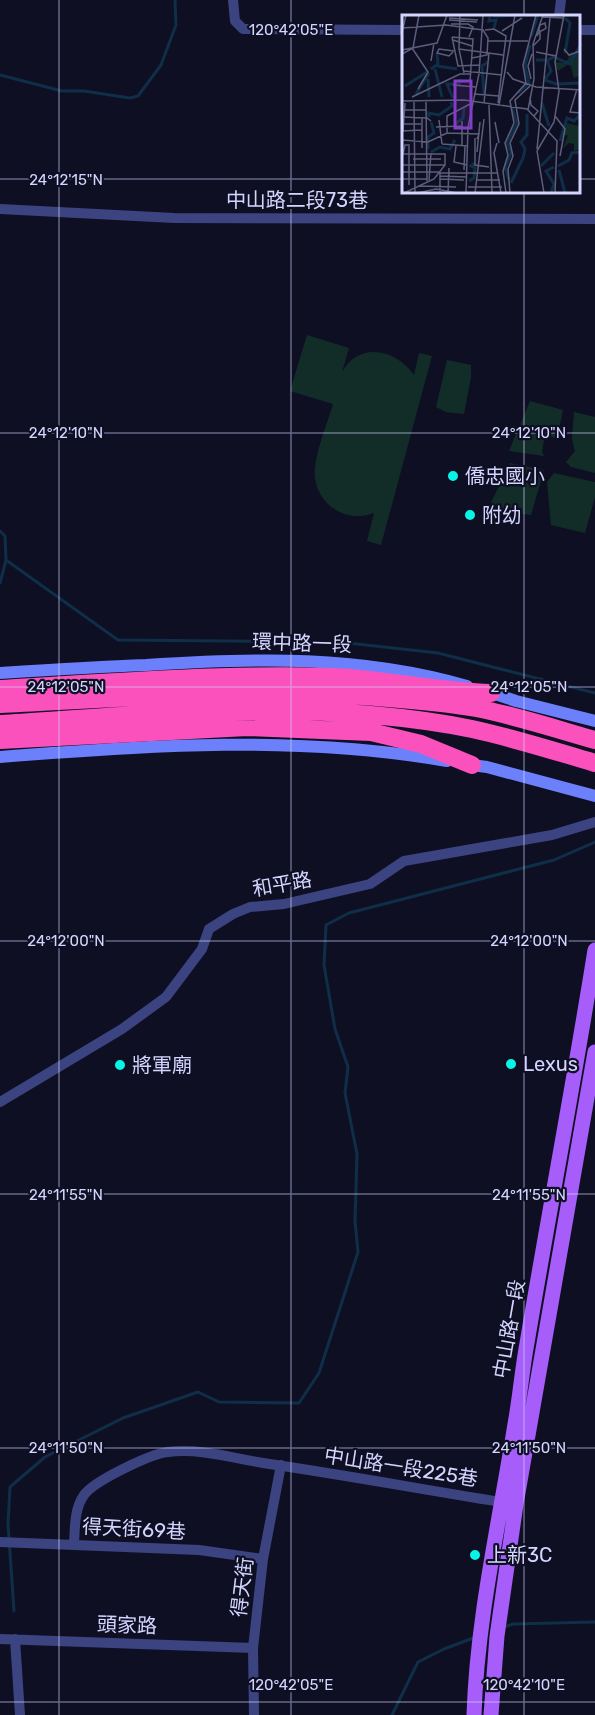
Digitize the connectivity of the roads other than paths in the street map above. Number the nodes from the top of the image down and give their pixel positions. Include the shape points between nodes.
1 (233, 0) edge
2 (561, 0) edge
3 (559, 15) edge
4 (402, 30) edge
5 (0, 209) edge
6 (595, 219) edge
7 (4, 673) edge
8 (0, 689) edge
9 (491, 693) junction
10 (0, 704) edge
11 (595, 721) edge
12 (0, 724) edge
13 (0, 740) edge
14 (595, 740) edge
15 (15, 756) junction
16 (0, 757) edge
17 (595, 763) edge
18 (472, 765) junction
19 (595, 796) edge
20 (595, 822) edge
21 (595, 950) edge
22 (595, 1052) edge
23 (0, 1102) edge
24 (281, 1465) junction
25 (509, 1503) junction
26 (2, 1542) edge
27 (74, 1544) junction
28 (263, 1559) junction
29 (0, 1639) edge
30 (15, 1639) junction
31 (253, 1648) junction
32 (20, 1715) edge
33 (254, 1715) edge
34 (474, 1715) edge
35 (491, 1715) edge

1 - 4 street via 234,21 243,29
2 - 3 street
5 - 6 street, 中山路二段73巷 via 174,218
7 - 9 street, 環中路一段 via 225,660 327,661 431,675
7 - 15 street via 17,683 21,752
8 - 9 highway via 229,676 334,678
9 - 11 street, 環中路一段
10 - 14 highway via 230,693 352,696 475,708
12 - 17 highway via 200,713 341,714 473,729
13 - 18 highway via 247,727 371,732 421,744
15 - 16 street
15 - 18 street via 247,743 361,748
18 - 19 street
20 - 23 street, 和平路 via 552,835 404,861 370,884 284,904 250,907 232,914 209,929 201,949 166,997 122,1029
21 - 25 main road, 中山路一段 via 527,1344
22 - 25 main road, 中山路一段
24 - 25 street, 中山路一段225巷
24 - 27 street, 中山路一段225巷 via 199,1453 151,1456 84,1494 77,1509
24 - 28 street, 得天街
25 - 34 main road, 中山路一段 via 480,1633
25 - 35 main road, 中山路一段
26 - 27 street, 得天街69巷
27 - 28 street, 得天街69巷 via 199,1550
28 - 31 street, 得天街
29 - 30 street, 頭家路
30 - 31 street, 頭家路
30 - 32 street
31 - 33 street, 得天街

